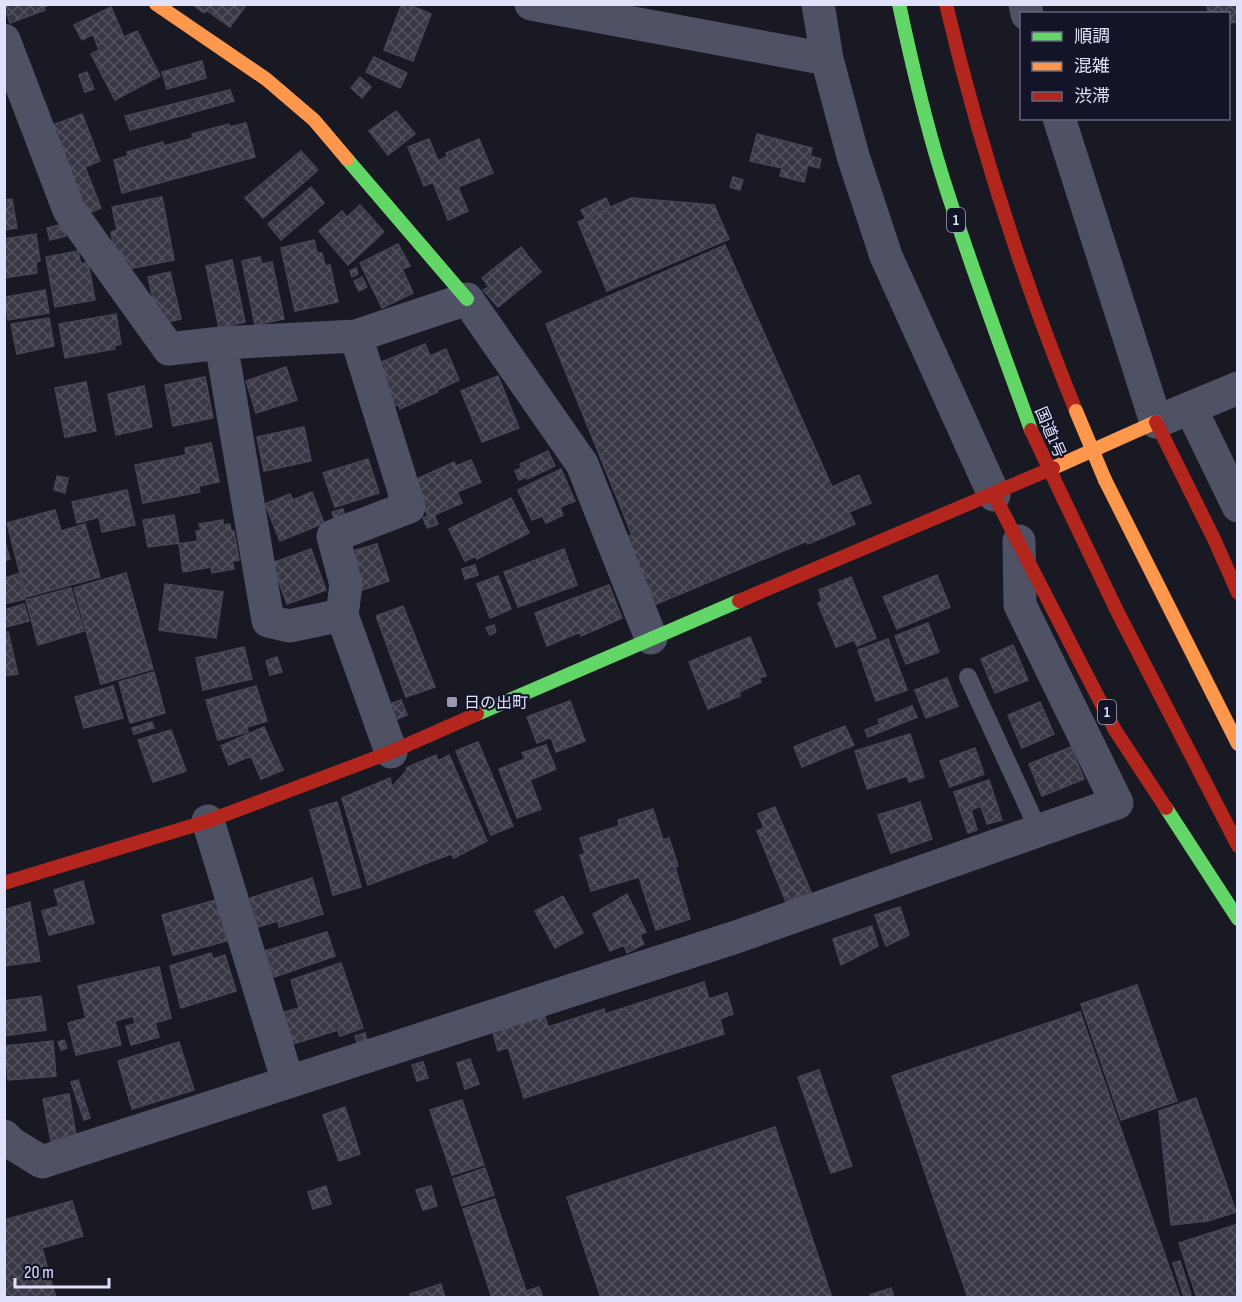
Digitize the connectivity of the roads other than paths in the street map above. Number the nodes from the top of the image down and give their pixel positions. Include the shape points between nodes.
1 (156, 4) edge
2 (531, 4) edge
3 (818, 4) edge
4 (899, 4) edge
5 (946, 4) edge
6 (4, 40) edge
7 (827, 59) junction
8 (1060, 120) edge
9 (467, 299) junction
10 (356, 336) junction
11 (221, 343) junction
12 (1238, 388) edge
13 (1191, 409) junction
14 (1156, 422) junction
15 (994, 495) junction
16 (1238, 507) edge
17 (1019, 541) junction
18 (1238, 593) edge
19 (342, 615) junction
20 (651, 639) junction
21 (968, 677) dead end
22 (1238, 744) edge
23 (391, 752) junction
24 (208, 821) junction
25 (1038, 830) junction
26 (1238, 846) edge
27 (4, 883) edge
28 (1238, 919) edge
29 (288, 1082) junction
30 (4, 1136) edge

1 - 9 main road via 266,79 314,120
2 - 7 street
3 - 7 street
4 - 26 main road, 国道1号 / 1, bridge via 947,193 1031,430 1123,623
5 - 22 main road, 国道1号, bridge via 990,176 1027,286 1076,411 1105,480
6 - 11 street via 69,210 169,349
7 - 15 street via 886,256
8 - 14 street
9 - 10 street
9 - 20 street via 582,464
10 - 11 street
10 - 19 street via 409,507 333,536 346,585
11 - 19 street via 268,621 289,626
12 - 13 street
13 - 14 street
13 - 16 street
14 - 15 main road
14 - 18 main road
15 - 17 main road, 1
15 - 20 main road
17 - 25 street via 1020,605 1117,803
17 - 28 main road, 1 via 1115,730
19 - 23 street
20 - 23 main road
21 - 25 lane
23 - 24 main road
24 - 27 main road
24 - 29 street
25 - 29 street via 736,937
29 - 30 street via 42,1162

